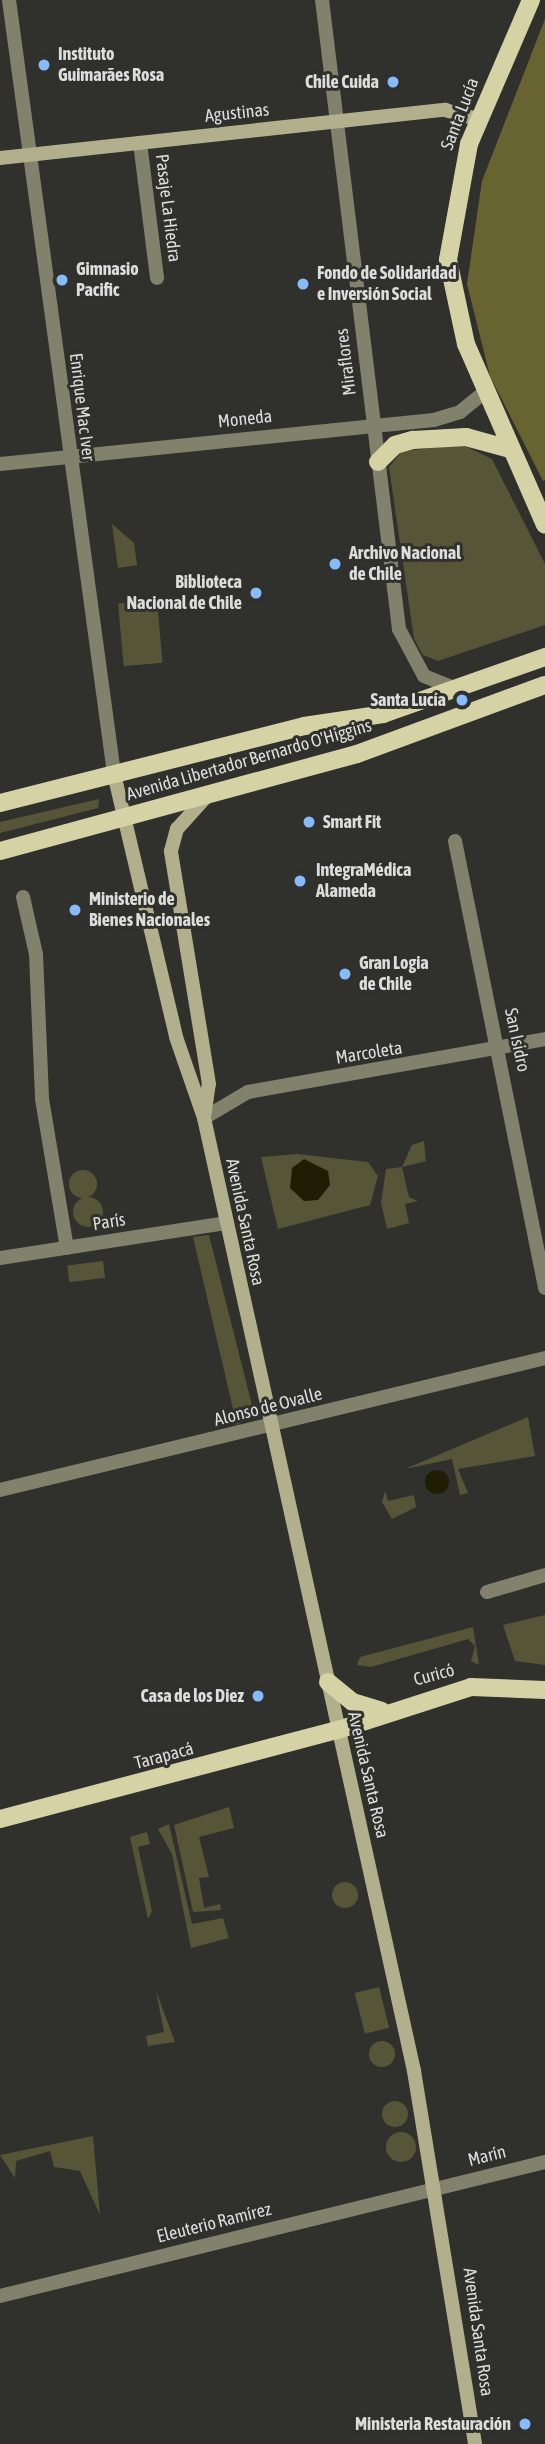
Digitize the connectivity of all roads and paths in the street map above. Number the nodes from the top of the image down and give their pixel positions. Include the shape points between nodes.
1 (9, 0) edge
2 (323, 0) edge
3 (531, 0) edge
4 (477, 119) junction
5 (337, 122) junction
6 (140, 143) junction
7 (31, 154) junction
8 (0, 158) edge
9 (157, 278) dead end
10 (485, 392) junction
11 (373, 426) junction
12 (510, 449) junction
13 (69, 457) junction
14 (378, 462) junction
15 (0, 464) edge
16 (545, 525) edge
17 (545, 657) edge
18 (545, 685) edge
19 (457, 690) junction
20 (114, 774) junction
21 (206, 797) junction
22 (0, 803) edge
23 (124, 817) junction
24 (455, 841) dead end
25 (0, 850) edge
26 (23, 897) dead end
27 (545, 1039) edge
28 (500, 1052) junction
29 (204, 1118) junction
30 (225, 1223) junction
31 (67, 1248) junction
32 (0, 1258) edge
33 (544, 1282) edge
34 (545, 1358) edge
35 (270, 1427) junction
36 (0, 1490) edge
37 (545, 1575) edge
38 (487, 1592) dead end
39 (328, 1682) junction
40 (545, 1690) edge
41 (382, 1711) junction
42 (338, 1730) junction
43 (0, 1819) edge
44 (545, 2162) edge
45 (438, 2188) junction
46 (0, 2296) edge
47 (475, 2444) edge

1 - 7 street, Enrique Mac Iver
2 - 5 street, Miraflores
3 - 4 main road, Santa Lucía
4 - 5 main road, Agustinas via 445,110
4 - 10 main road, Santa Lucía via 458,187 448,260 459,321
5 - 6 main road, Agustinas
5 - 11 street, Miraflores
6 - 7 main road, Agustinas
6 - 9 street, Pasaje La Hiedra
7 - 8 main road, Agustinas
7 - 13 street, Enrique Mac Iver
10 - 11 street, Moneda via 448,417
10 - 12 main road, Santa Lucía
11 - 13 street, Moneda
11 - 14 street, Miraflores
12 - 14 main road via 466,437 413,440 395,444
12 - 16 main road, Santa Lucía
13 - 15 street, Moneda
13 - 20 street, Enrique Mac Iver
14 - 19 street, Miraflores via 403,643 425,676
17 - 19 main road, Avenida Libertador Bernardo O'Higgins
18 - 21 main road, Avenida Libertador Bernardo O'Higgins via 357,754
19 - 20 main road, Avenida Libertador Bernardo O'Higgins via 383,713
20 - 22 main road, Avenida Libertador Bernardo O'Higgins
20 - 23 main road, Enrique Mac Iver
21 - 23 main road, Avenida Libertador Bernardo O'Higgins
21 - 29 main road, Avenida Santa Rosa via 177,829 171,851 209,1084
23 - 25 main road, Avenida Libertador Bernardo O'Higgins
23 - 29 main road, Avenida Santa Rosa via 176,1037
24 - 28 street, San Isidro
26 - 31 street via 36,954 42,1099
27 - 28 street, Marcoleta
28 - 29 street, Marcoleta via 248,1092
28 - 33 street, San Isidro
29 - 30 main road, Avenida Santa Rosa
30 - 31 street, París
30 - 35 main road, Avenida Santa Rosa
31 - 32 street, París
34 - 35 street, Alonso de Ovalle
35 - 36 street, Alonso de Ovalle
35 - 39 main road, Avenida Santa Rosa
37 - 38 street
39 - 41 main road via 353,1702
39 - 42 main road, Avenida Santa Rosa
40 - 41 main road, Curicó via 471,1687
41 - 42 main road, Curicó
42 - 43 main road, Tarapacá
42 - 45 main road, Avenida Santa Rosa
44 - 45 street, Marín
45 - 46 street, Eleuterio Ramírez
45 - 47 main road, Avenida Santa Rosa

